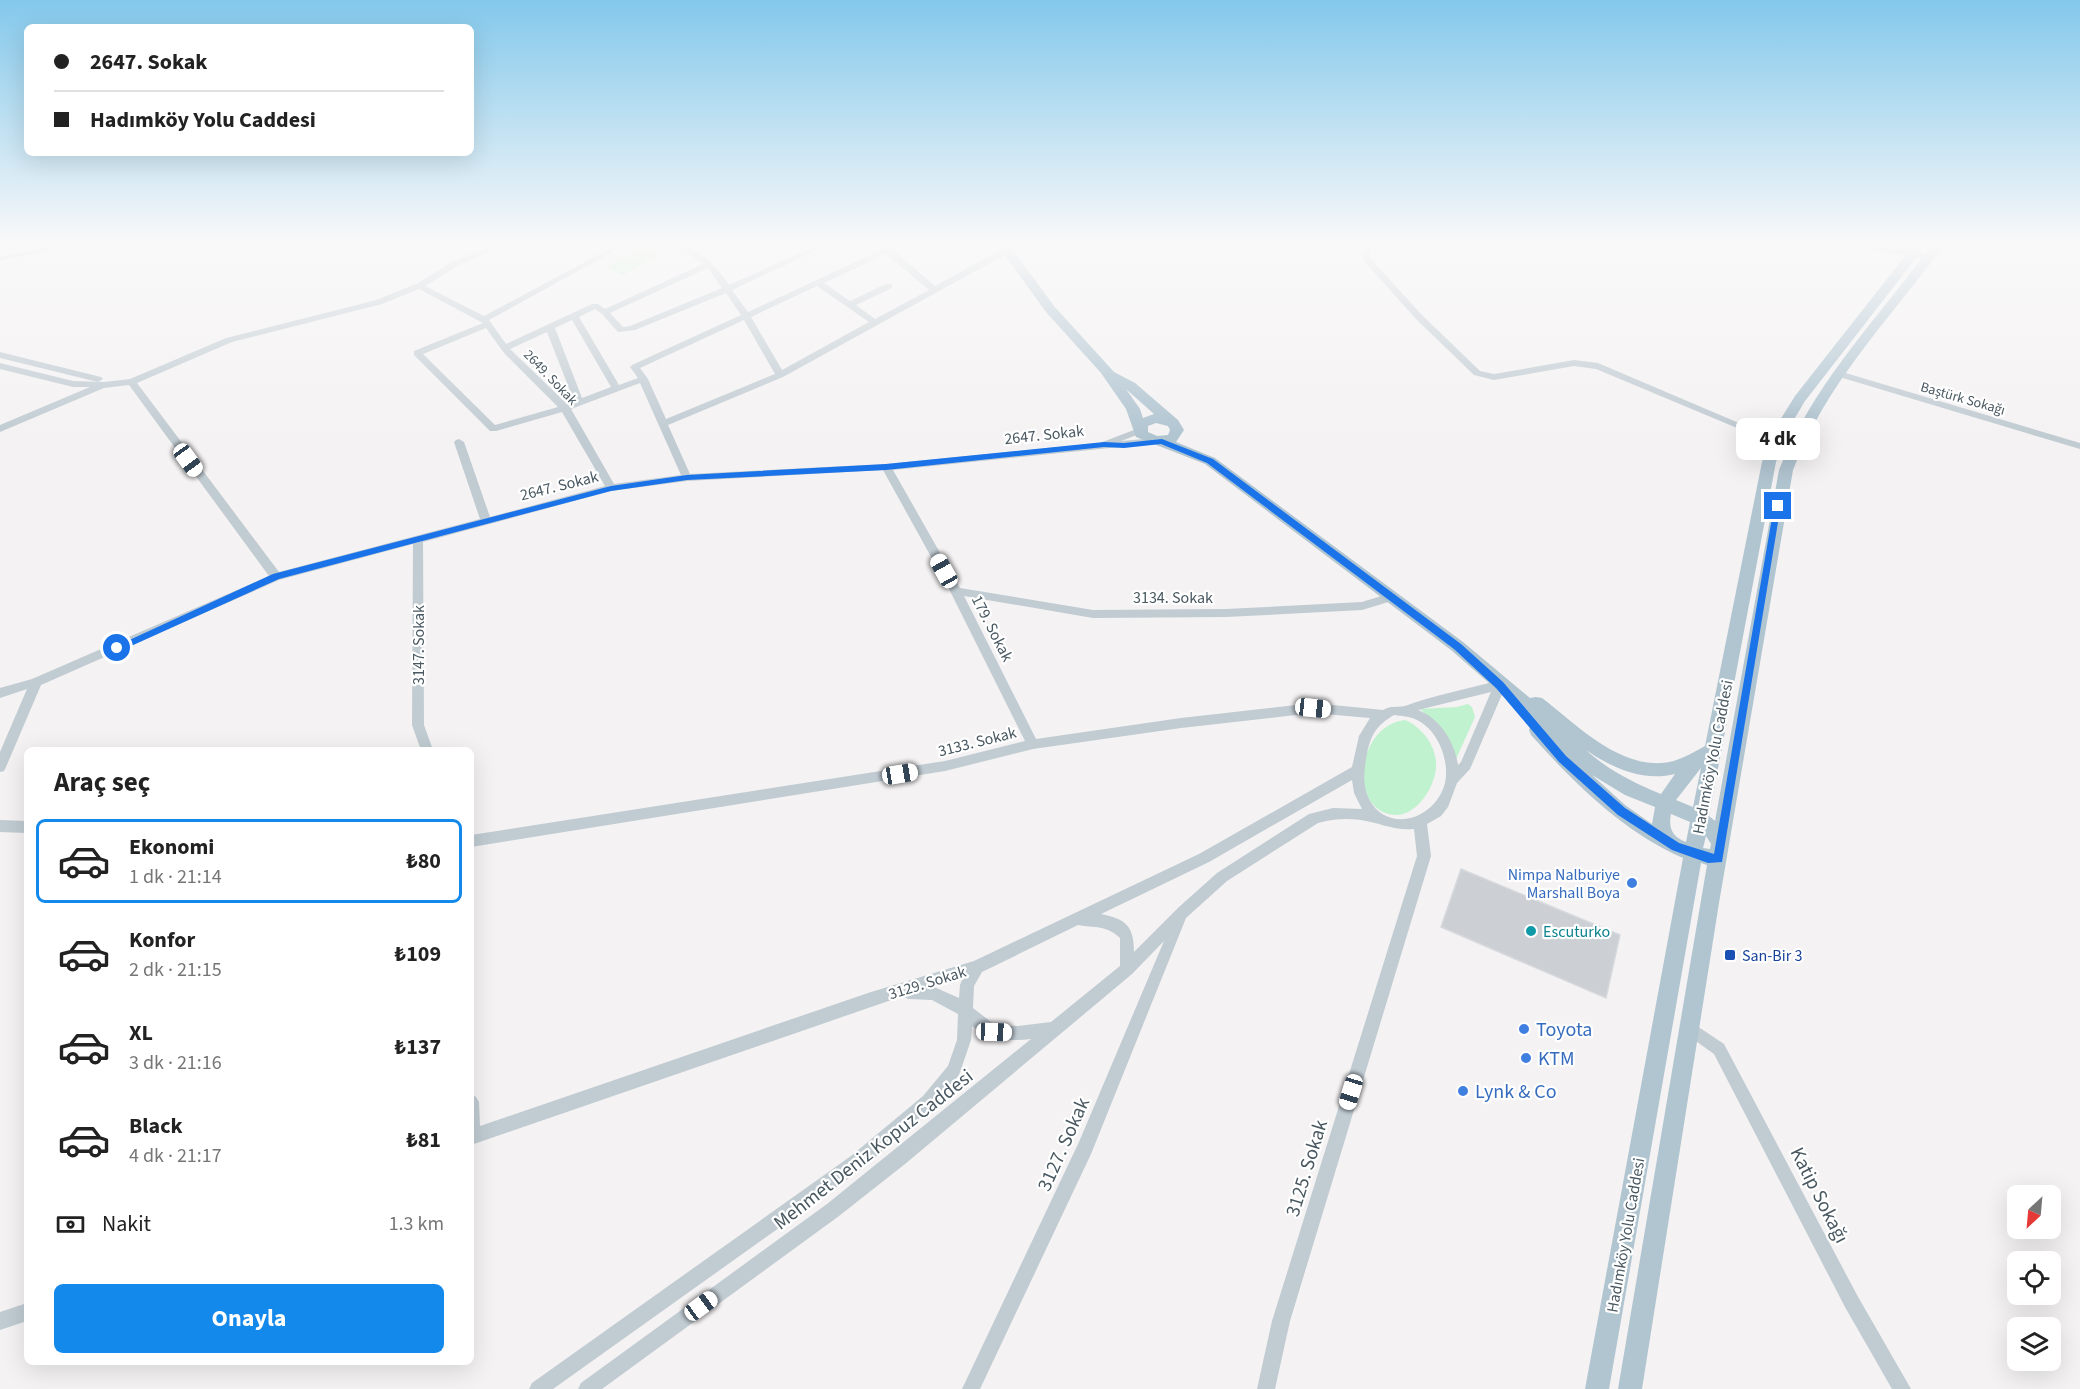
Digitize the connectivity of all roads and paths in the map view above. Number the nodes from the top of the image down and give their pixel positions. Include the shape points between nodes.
1 (360, 307) edge
2 (459, 307) edge
3 (511, 307) edge
4 (594, 307) edge
5 (596, 307) edge
6 (615, 307) edge
7 (684, 307) edge
8 (740, 307) edge
9 (768, 307) edge
10 (852, 307) edge
11 (902, 307) edge
12 (1048, 307) edge
13 (1410, 307) edge
14 (1879, 307) edge
15 (1884, 307) edge
16 (604, 312) junction
17 (575, 317) junction
18 (747, 317) junction
19 (486, 321) junction
20 (874, 322) junction
21 (550, 328) junction
22 (505, 348) junction
23 (0, 355) edge
24 (0, 366) edge
25 (1106, 370) junction
26 (1839, 374) junction
27 (780, 375) junction
28 (643, 379) junction
29 (131, 382) junction
30 (104, 385) junction
31 (618, 389) junction
32 (579, 403) junction
33 (565, 408) junction
34 (1172, 423) junction
35 (663, 424) junction
36 (0, 429) edge
37 (1139, 429) junction
38 (1159, 441) junction
39 (1776, 441) junction
40 (459, 442) dead end
41 (1104, 444) junction
42 (2080, 446) edge
43 (1210, 461) junction
44 (886, 467) junction
45 (687, 478) junction
46 (611, 488) junction
47 (486, 520) junction
48 (418, 538) junction
49 (276, 577) junction
50 (956, 591) junction
51 (1391, 597) junction
52 (36, 682) junction
53 (1500, 685) junction
54 (0, 693) edge
55 (1404, 712) junction
56 (1385, 715) junction
57 (1033, 744) junction
58 (426, 747) edge
59 (1713, 750) junction
60 (1696, 762) junction
61 (0, 767) edge
62 (1356, 771) junction
63 (1454, 779) junction
64 (1666, 803) junction
65 (1700, 818) junction
66 (1385, 821) junction
67 (1420, 822) junction
68 (0, 826) edge
69 (24, 827) edge
70 (474, 841) edge
71 (1669, 842) junction
72 (1720, 852) junction
73 (1693, 854) junction
74 (1184, 911) junction
75 (1075, 920) junction
76 (977, 967) junction
77 (1127, 969) junction
78 (871, 999) junction
79 (967, 1012) junction
80 (1056, 1029) junction
81 (1691, 1029) junction
82 (474, 1135) edge
83 (24, 1313) edge
84 (0, 1321) edge
85 (538, 1389) edge
86 (587, 1389) edge
87 (971, 1389) edge
88 (1266, 1389) edge
89 (1597, 1389) edge
90 (1630, 1389) edge
91 (1902, 1389) edge

1 - 29 street via 229,340
2 - 19 street, 2649. Sokak
3 - 19 street
4 - 17 street
5 - 16 street
6 - 16 street
7 - 16 street via 621,330
8 - 18 street
9 - 18 street
10 - 20 street
11 - 20 street
12 - 25 main road
13 - 39 street via 1478,373 1494,377 1574,363 1598,366
14 - 39 main road, Hadımköy Yolu Caddesi via 1800,399
15 - 26 main road, Hadımköy Yolu Caddesi
17 - 21 street
17 - 31 street
18 - 27 street
18 - 28 street via 635,367
19 - 22 street, 2649. Sokak
19 - 33 street via 417,353 493,429
20 - 27 street
21 - 22 street
21 - 32 street
22 - 33 street, 2649. Sokak
23 - 29 street via 91,378
24 - 30 street via 73,384
25 - 34 main road
25 - 37 main road via 1133,409
26 - 42 street, Baştürk Sokağı
26 - 72 main road, Hadımköy Yolu Caddesi via 1805,423 1786,470
27 - 35 street
28 - 31 street
28 - 35 street
29 - 30 street
29 - 49 street
30 - 36 street
31 - 32 street
32 - 33 street
33 - 46 street, 2649. Sokak
34 - 37 main road via 1149,419
34 - 38 main road via 1177,430 1173,438
34 - 43 main road via 1208,454
35 - 45 street
37 - 38 main road via 1145,437
37 - 41 street
38 - 41 street via 1124,446
38 - 43 main road
39 - 59 main road, Hadımköy Yolu Caddesi via 1762,492
40 - 47 street
41 - 44 street, 2647. Sokak
43 - 51 main road
44 - 45 street, 2647. Sokak
44 - 50 street, 179. Sokak
45 - 46 street, 2647. Sokak
46 - 47 street, 2647. Sokak
47 - 48 street, 2647. Sokak
48 - 49 street, 2647. Sokak
48 - 58 street, 3147. Sokak via 418,725
49 - 52 street, 2647. Sokak
50 - 51 street, 3134. Sokak via 1093,614 1362,606
50 - 57 street, 179. Sokak
51 - 53 main road via 1457,646
52 - 54 street
52 - 61 street
53 - 55 street via 1417,705
53 - 60 main road via 1530,699 1626,765 1655,772
53 - 63 street via 1466,765
53 - 64 main road via 1594,768 1631,790
53 - 71 main road via 1563,759 1599,793
55 - 56 street via 1393,710
55 - 63 street via 1423,717 1439,735 1449,753
56 - 57 street, 3133. Sokak via 1313,708
56 - 62 street via 1371,725 1362,741
57 - 70 street, 3133. Sokak via 945,766
59 - 60 main road
59 - 65 main road, Hadımköy Yolu Caddesi
60 - 64 main road
62 - 66 street via 1367,806
62 - 75 street, 3129. Sokak via 1204,858
63 - 67 street via 1437,813
64 - 65 main road
64 - 71 main road via 1659,823
65 - 72 main road via 1715,833
65 - 73 main road, Hadımköy Yolu Caddesi
66 - 67 street via 1406,825
66 - 74 street, Mehmet Deniz Kopuz Caddesi via 1333,813 1314,818 1222,877
67 - 88 street, 3125. Sokak via 1424,856 1281,1321
68 - 69 street
71 - 73 main road
72 - 73 main road
72 - 81 main road, Hadımköy Yolu Caddesi
73 - 89 main road, Hadımköy Yolu Caddesi
74 - 77 street, Mehmet Deniz Kopuz Caddesi
74 - 87 street, 3127. Sokak via 1086,1148
75 - 76 street, 3129. Sokak
75 - 77 street via 1104,919 1119,926 1127,935
76 - 78 street, 3129. Sokak
76 - 79 street via 967,985
77 - 80 street, Mehmet Deniz Kopuz Caddesi
78 - 79 street via 917,990 944,998
78 - 82 street, 3129. Sokak
79 - 80 street via 994,1032
79 - 85 street via 964,1040 954,1070 928,1101 857,1162
80 - 86 street, Mehmet Deniz Kopuz Caddesi via 833,1210
81 - 90 main road, Hadımköy Yolu Caddesi
81 - 91 street, Katip Sokağı via 1719,1049 1851,1301
83 - 84 street

